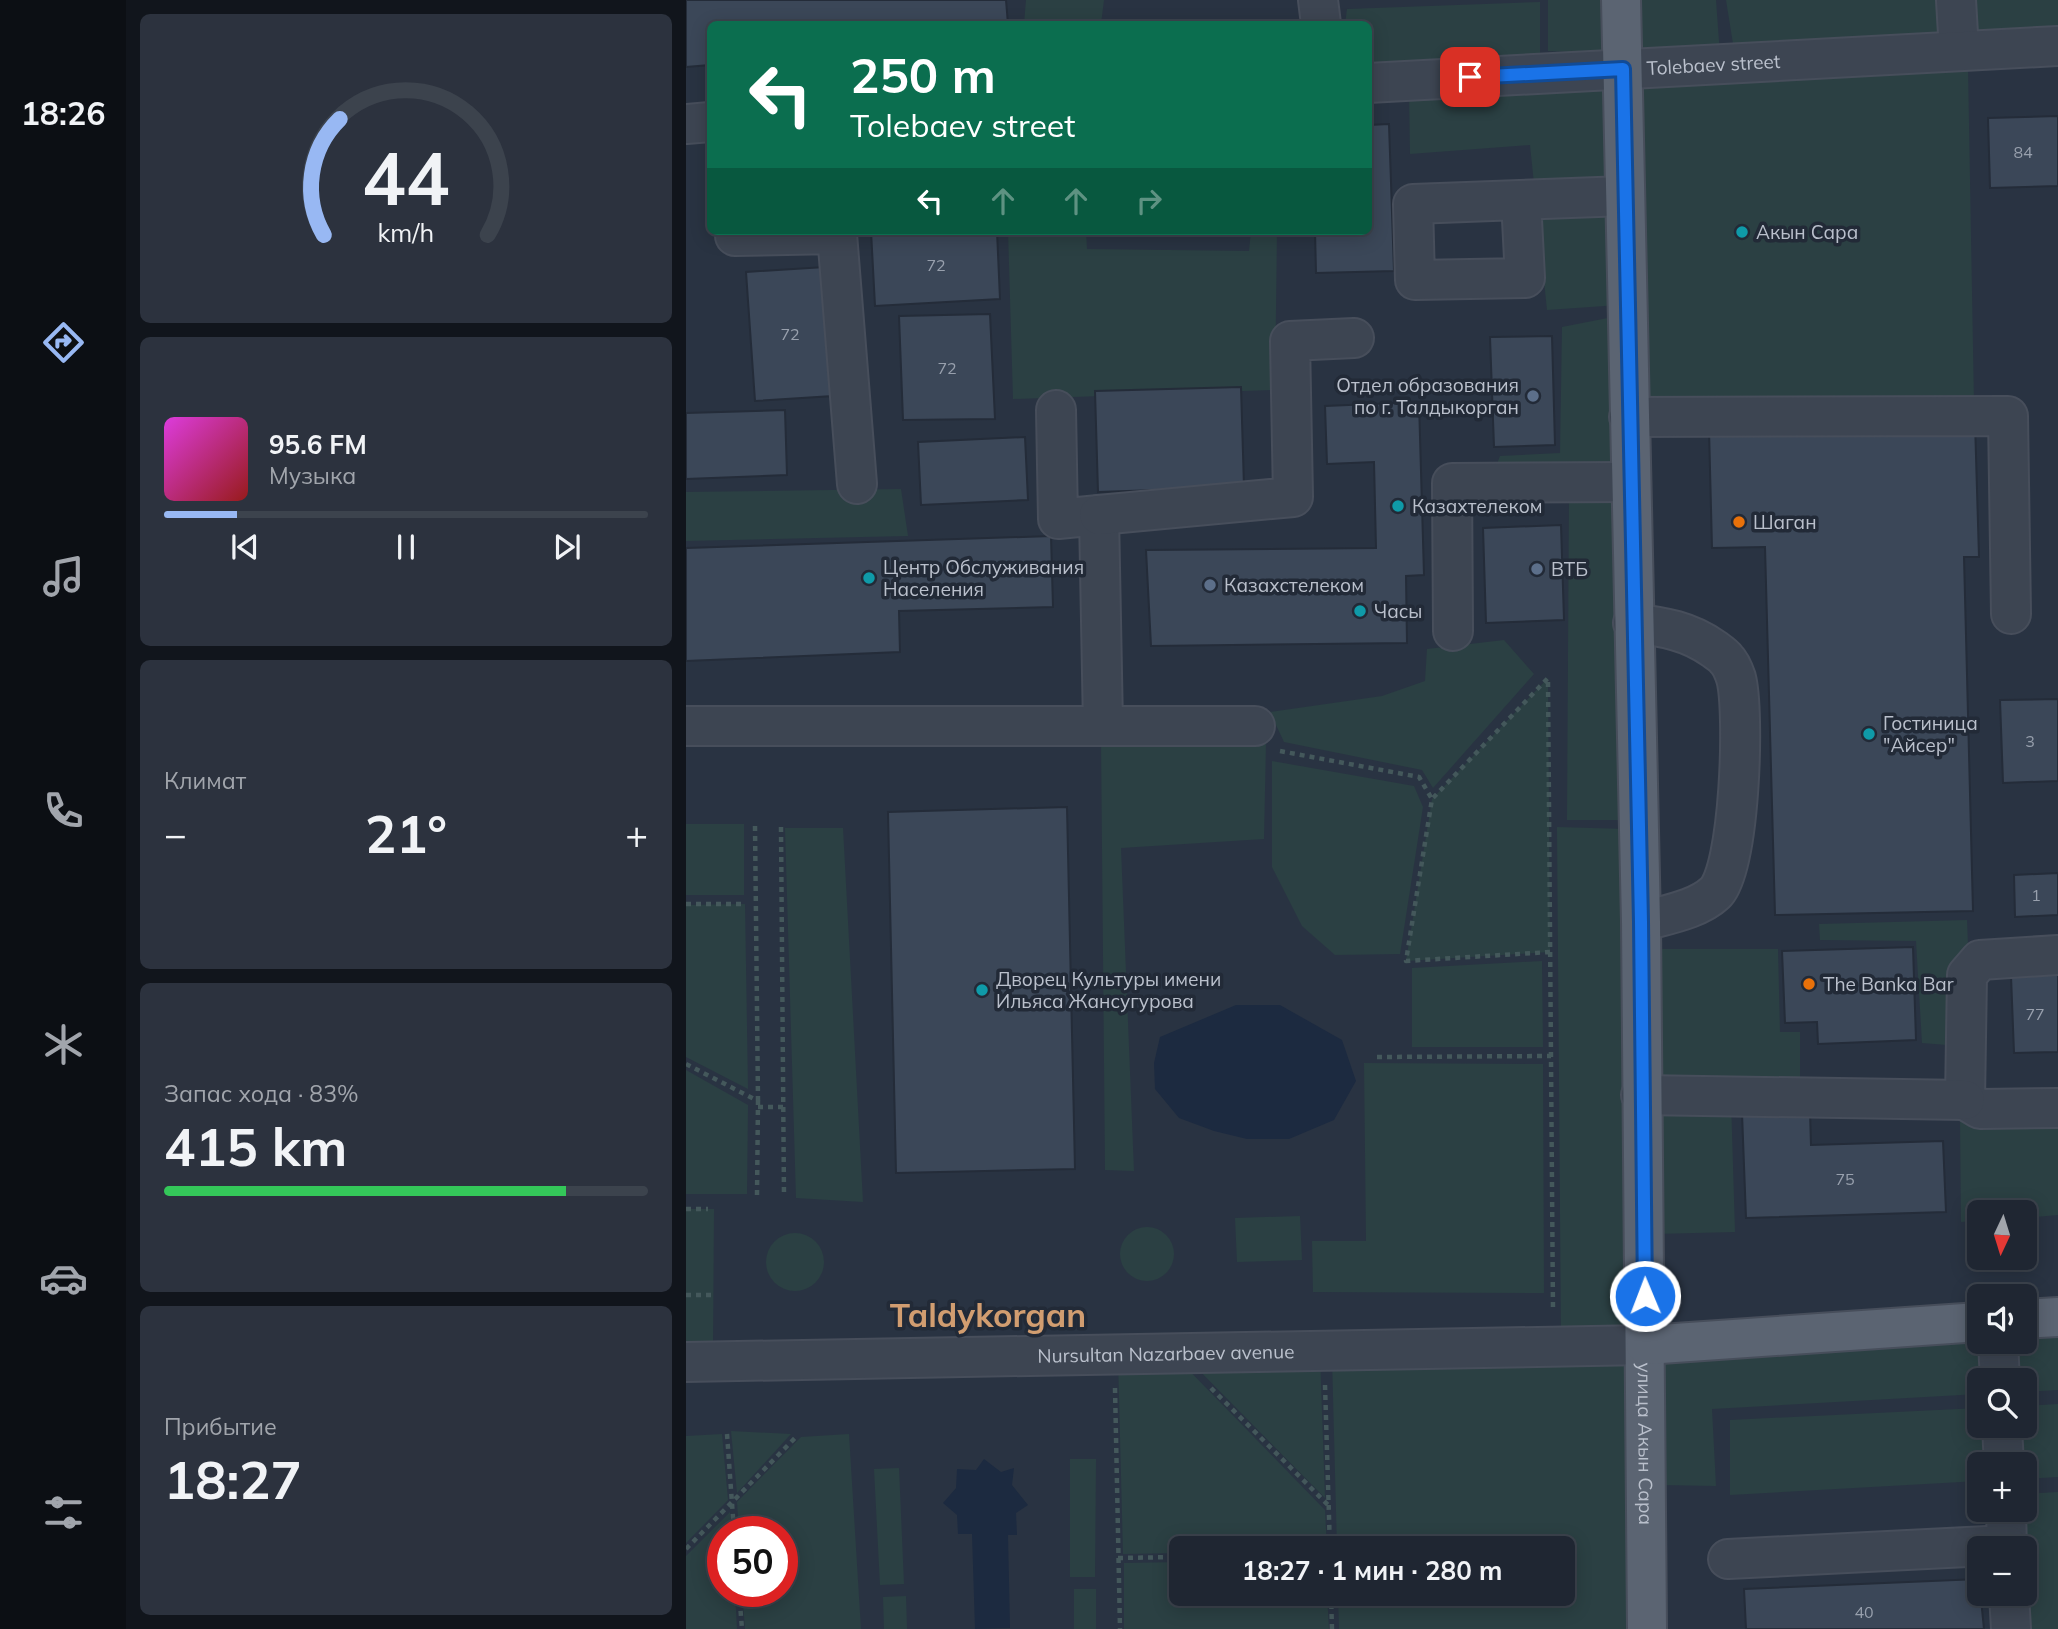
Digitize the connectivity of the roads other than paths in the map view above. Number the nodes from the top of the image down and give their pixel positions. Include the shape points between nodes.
1 (1318, 0) edge
2 (1620, 0) edge
3 (1956, 0) edge
4 (1321, 21) edge
5 (2058, 46) edge
6 (1959, 51) junction
7 (1623, 69) junction
8 (1372, 83) edge
9 (707, 122) edge
10 (686, 124) edge
11 (1625, 196) junction
12 (1521, 200) dead end
13 (735, 235) edge
14 (786, 235) edge
15 (838, 235) edge
16 (1354, 338) dead end
17 (1056, 410) dead end
18 (1629, 417) junction
19 (1630, 482) junction
20 (857, 484) dead end
21 (1100, 514) junction
22 (2011, 614) dead end
23 (1633, 624) junction
24 (1453, 631) dead end
25 (686, 726) edge
26 (1103, 726) junction
27 (1266, 739) road end
28 (1641, 922) junction
29 (2058, 955) edge
30 (1641, 1095) junction
31 (1965, 1100) junction
32 (2058, 1108) edge
33 (2058, 1317) edge
34 (2037, 1318) edge
35 (1967, 1323) edge
36 (1646, 1345) junction
37 (686, 1362) edge
38 (2007, 1535) edge
39 (1728, 1559) dead end
40 (2010, 1606) edge
41 (1647, 1629) edge
42 (2011, 1629) edge

1 - 4 street
2 - 7 main road, улица Акын Сара
3 - 6 street
5 - 6 street, Tolebaev street
6 - 7 street, Tolebaev street
7 - 8 street, Tolebaev street
7 - 11 main road, улица Акын Сара
9 - 10 street
11 - 12 street
11 - 18 main road, улица Акын Сара
13 - 14 street
15 - 20 street
16 - 21 street via 1290,341 1293,497
17 - 21 street via 1058,519
18 - 19 main road, улица Акын Сара
18 - 22 street via 2008,416
19 - 23 main road, улица Акын Сара
19 - 24 street via 1451,483
21 - 26 street
23 - 28 main road, улица Акын Сара
23 - 28 street via 1672,628 1699,638 1726,657 1736,677 1741,730 1739,799 1726,871 1717,893
25 - 26 street
26 - 27 street
28 - 30 main road, улица Акын Сара
29 - 31 street via 1980,960 1967,975
30 - 31 street
30 - 36 main road, улица Акын Сара
31 - 32 street via 1980,1109
33 - 34 main road
35 - 36 main road
36 - 37 street, Nursultan Nazarbaev avenue
36 - 41 main road, улица Акын Сара
38 - 39 street
40 - 42 street

